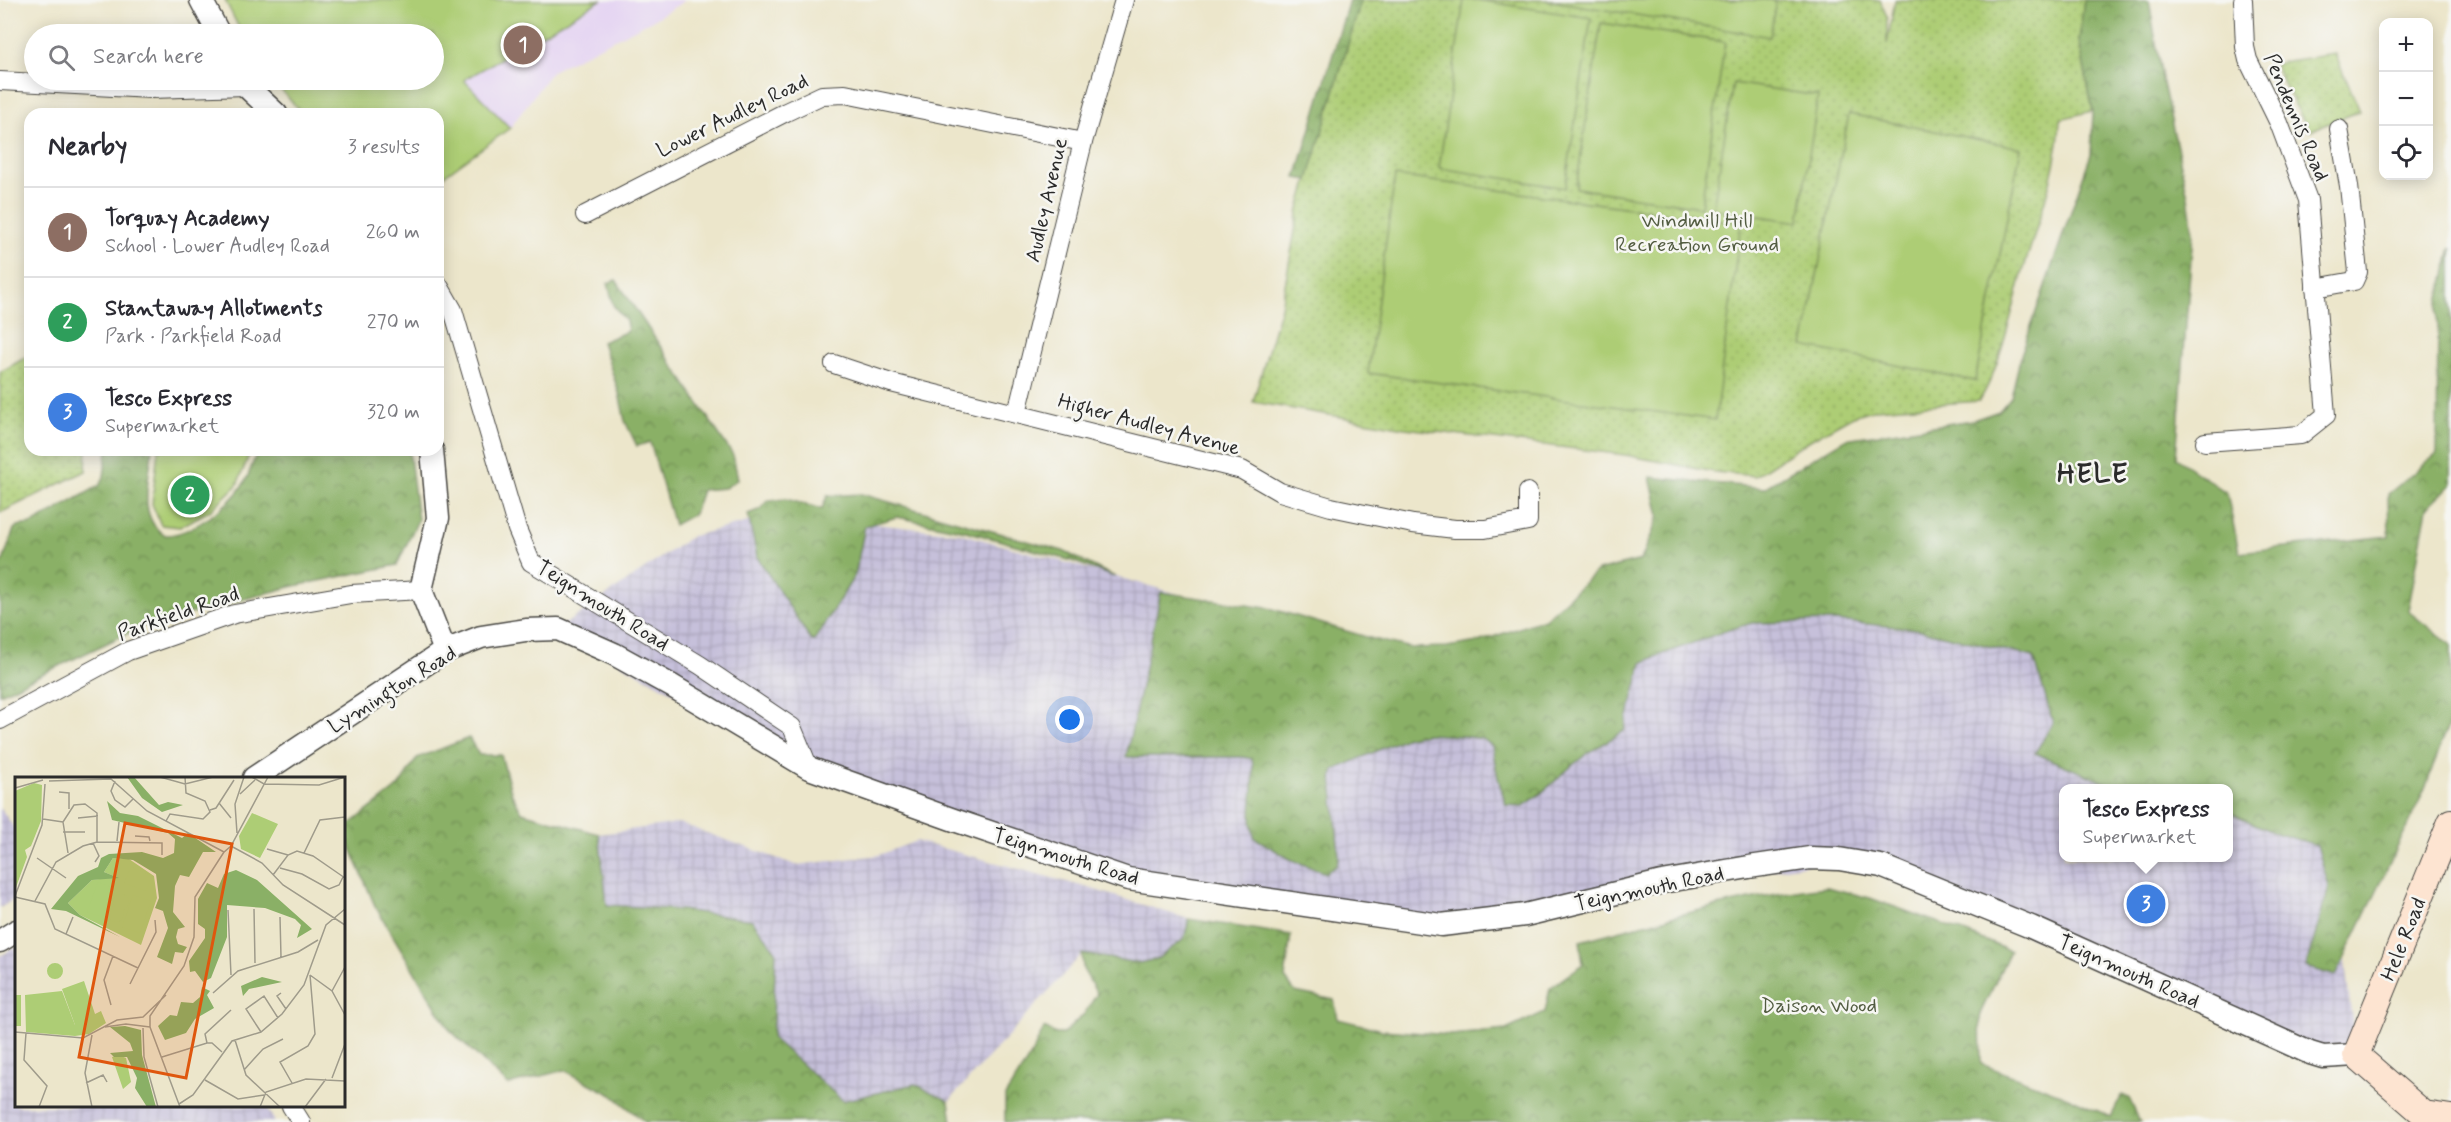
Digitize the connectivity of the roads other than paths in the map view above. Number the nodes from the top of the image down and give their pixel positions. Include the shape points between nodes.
1 (201, 0) edge
2 (1124, 0) edge
3 (2243, 0) edge
4 (214, 24) edge
5 (0, 81) edge
6 (24, 82) edge
7 (251, 90) edge
8 (270, 108) edge
9 (2339, 129) dead end
10 (1083, 142) junction
11 (585, 215) dead end
12 (2315, 288) junction
13 (444, 294) edge
14 (834, 364) dead end
15 (1017, 413) junction
16 (2205, 442) dead end
17 (433, 456) edge
18 (1528, 492) dead end
19 (421, 590) junction
20 (445, 651) junction
21 (672, 686) joint
22 (0, 720) edge
23 (809, 768) junction
24 (256, 777) edge
25 (2451, 822) edge
26 (15, 932) edge
27 (0, 941) edge
28 (2356, 1056) junction
29 (292, 1107) edge
30 (2423, 1118) edge
31 (2451, 1118) edge
32 (301, 1122) edge

1 - 4 street
2 - 10 street, Audley Avenue
3 - 12 street, Pendennis Road via 2248,60 2279,123 2308,200
5 - 6 street
7 - 8 street
9 - 12 street, Pendennis Road via 2358,273 2354,281
10 - 11 street, Lower Audley Road via 845,94 822,96
10 - 15 street, Audley Avenue
12 - 16 street, Pendennis Road via 2326,415 2301,435
13 - 23 street, Teignmouth Road via 453,310 531,562 700,665 792,727
14 - 15 street, Higher Audley Avenue via 891,383
15 - 18 street, Higher Audley Avenue via 1242,470 1280,492 1413,524 1485,529 1528,521
17 - 19 street via 438,518
19 - 20 street
19 - 22 street, Parkfield Road via 351,594 234,614 128,651
20 - 21 street, Lymington Road via 481,637 558,629
20 - 24 street, Lymington Road
21 - 23 street, Teignmouth Road
23 - 28 street, Teignmouth Road via 1128,879 1441,926 1525,915 1662,882 1810,858 1881,866 2031,927 2310,1053 2324,1057
25 - 28 main road, Hele Road
26 - 27 street
28 - 30 main road
29 - 32 street
30 - 31 main road

